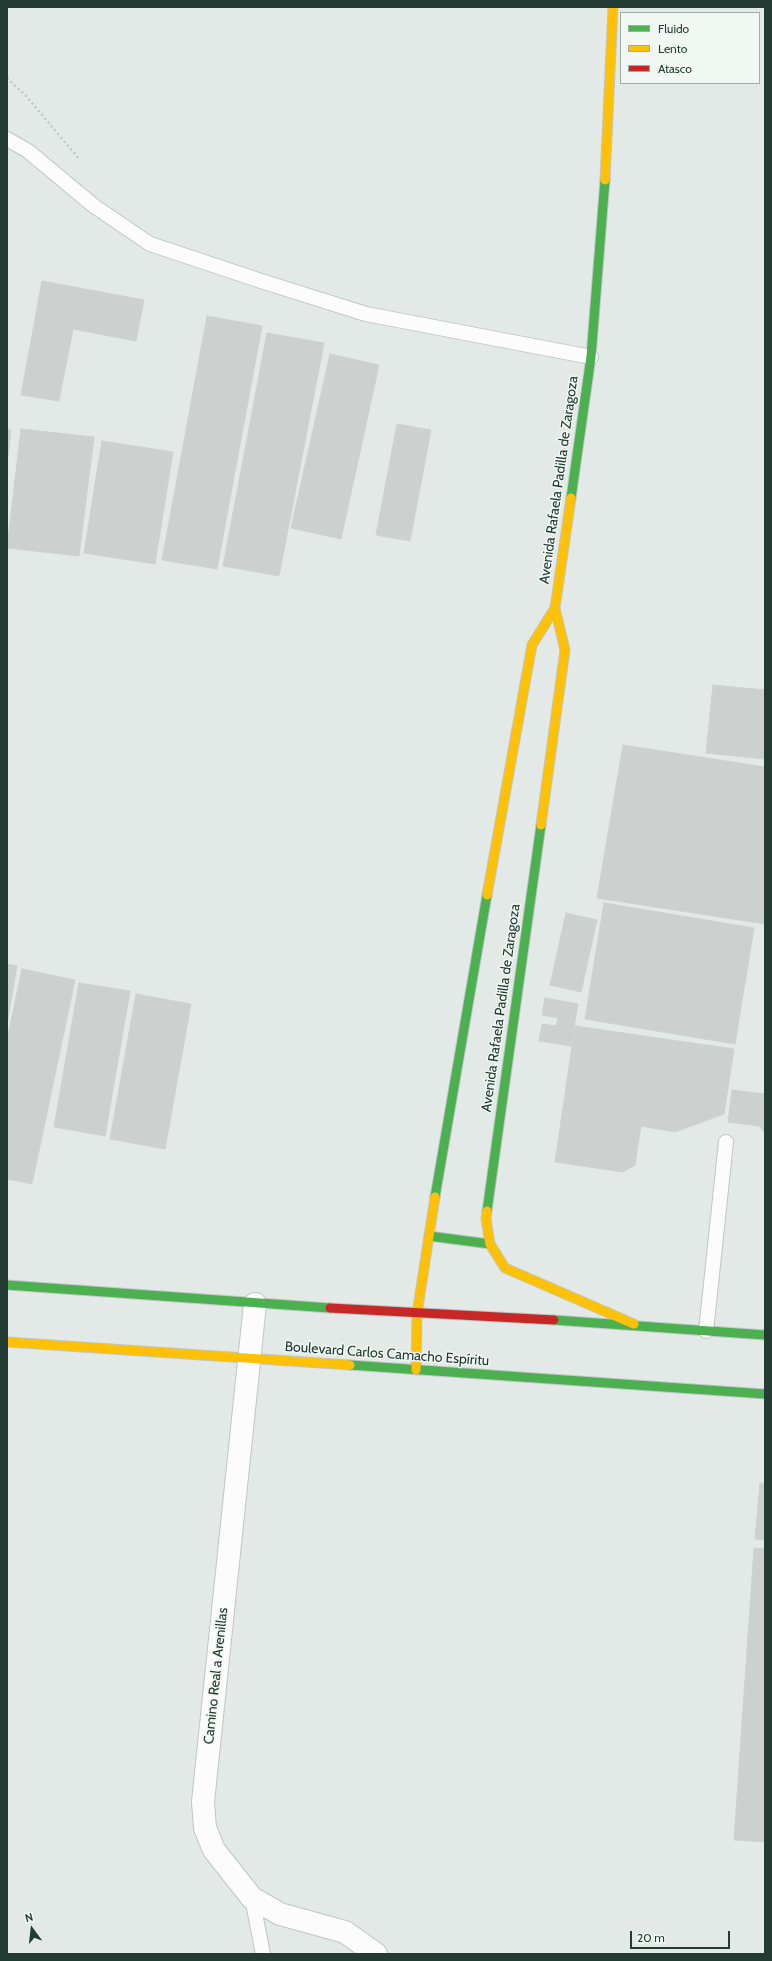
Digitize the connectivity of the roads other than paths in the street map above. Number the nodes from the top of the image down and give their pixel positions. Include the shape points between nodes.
1 (613, 7) edge
2 (7, 139) edge
3 (590, 357) junction
4 (555, 608) junction
5 (726, 1142) dead end
6 (429, 1236) junction
7 (490, 1244) junction
8 (7, 1285) edge
9 (255, 1304) junction
10 (417, 1314) junction
11 (636, 1325) junction
12 (706, 1330) junction
13 (765, 1335) edge
14 (7, 1342) edge
15 (250, 1359) junction
16 (416, 1370) junction
17 (765, 1394) edge
18 (252, 1898) junction
19 (263, 1954) edge
20 (376, 1954) edge

1 - 3 main road, Avenida Rafaela Padilla de Zaragoza via 604,194
2 - 3 lane via 28,151 94,206 150,244 366,314
3 - 4 main road, Avenida Rafaela Padilla de Zaragoza
4 - 6 main road, Avenida Rafaela Padilla de Zaragoza via 532,645 448,1115
4 - 7 main road, Avenida Rafaela Padilla de Zaragoza via 565,650 486,1219
5 - 12 lane
6 - 7 main road
6 - 10 main road, Avenida Rafaela Padilla de Zaragoza
7 - 11 main road, Avenida Rafaela Padilla de Zaragoza via 505,1268
8 - 9 main road
9 - 10 main road
9 - 15 street, Camino Real a Arenillas
10 - 11 main road
10 - 16 main road, Avenida Rafaela Padilla de Zaragoza
11 - 12 main road
12 - 13 main road
14 - 15 main road, Boulevard Carlos Camacho Espíritu
15 - 16 main road, Boulevard Carlos Camacho Espíritu
15 - 18 street, Camino Real a Arenillas via 203,1802 205,1828 214,1850
16 - 17 main road, Boulevard Carlos Camacho Espíritu
18 - 19 lane
18 - 20 street, Camino Real a Arenillas via 280,1914 345,1932

